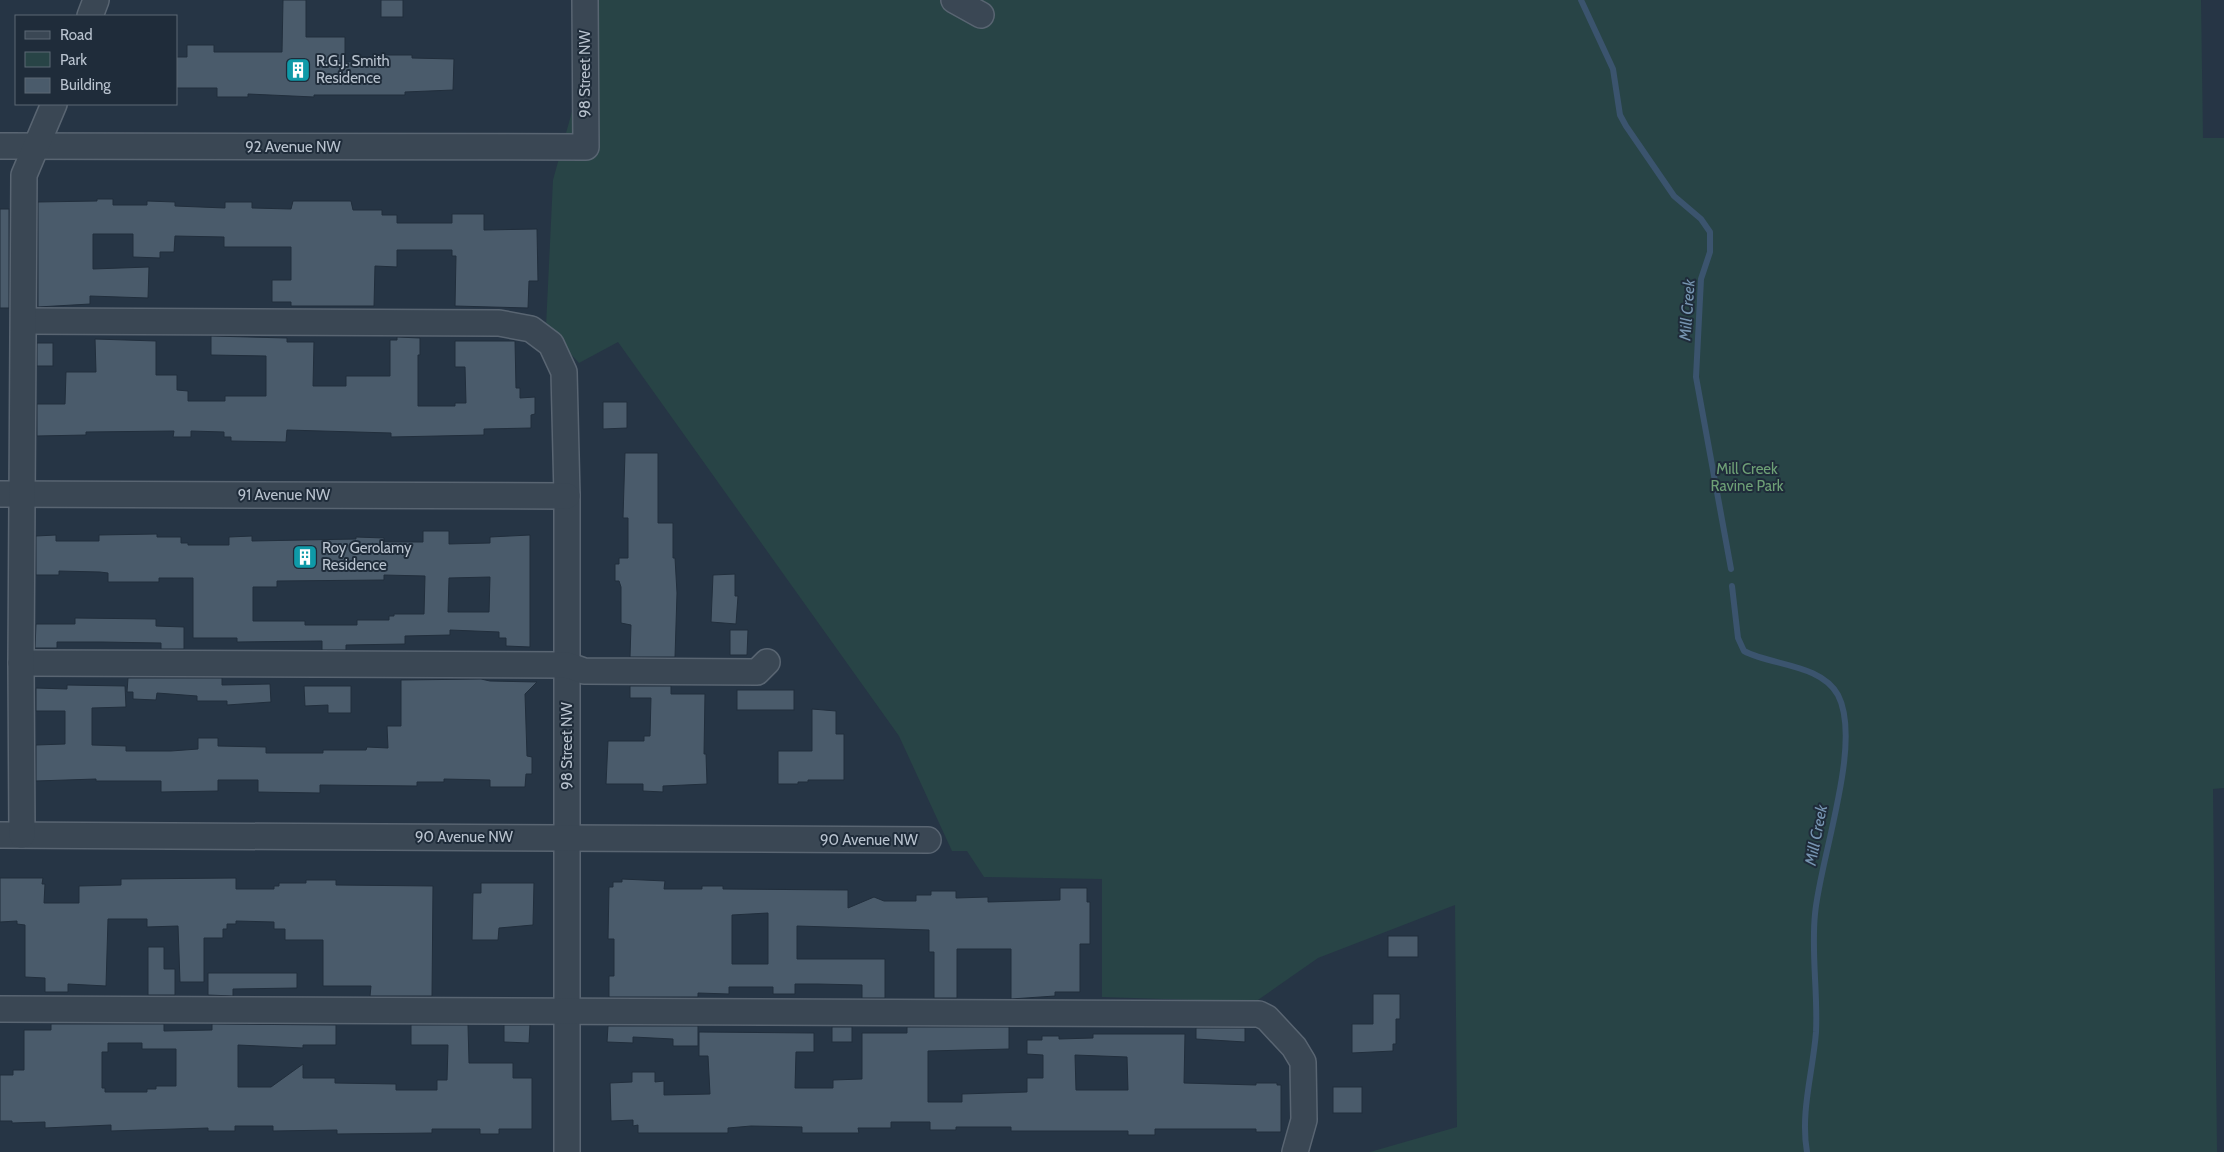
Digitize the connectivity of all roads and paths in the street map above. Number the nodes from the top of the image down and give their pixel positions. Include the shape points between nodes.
1 (96, 0) edge
2 (585, 0) edge
3 (954, 0) edge
4 (90, 15) edge
5 (981, 16) dead end
6 (54, 105) edge
7 (0, 146) edge
8 (36, 147) junction
9 (586, 147) joint
10 (24, 321) junction
11 (11, 494) edge
12 (567, 496) junction
13 (767, 662) dead end
14 (21, 663) junction
15 (567, 665) junction
16 (11, 835) edge
17 (567, 838) junction
18 (928, 840) dead end
19 (0, 1009) edge
20 (567, 1013) junction
21 (567, 1152) edge
22 (1295, 1152) edge

1 - 4 street
2 - 9 street, 98 Street NW
3 - 5 street
6 - 8 street
7 - 8 street, 92 Avenue NW
8 - 9 street, 92 Avenue NW
8 - 10 street via 24,175
10 - 11 street
10 - 12 street, 98 Street NW via 499,323 531,329 551,344 564,372
11 - 12 street, 91 Avenue NW
11 - 14 street
12 - 15 street, 98 Street NW
13 - 15 street via 757,672 584,671
14 - 15 street
14 - 16 street
15 - 17 street, 98 Street NW
16 - 17 street, 90 Avenue NW
17 - 18 street, 90 Avenue NW
17 - 20 street, 98 Street NW
19 - 20 street
20 - 21 street, 98 Street NW
20 - 22 street via 1260,1014 1294,1047 1303,1062 1304,1120

